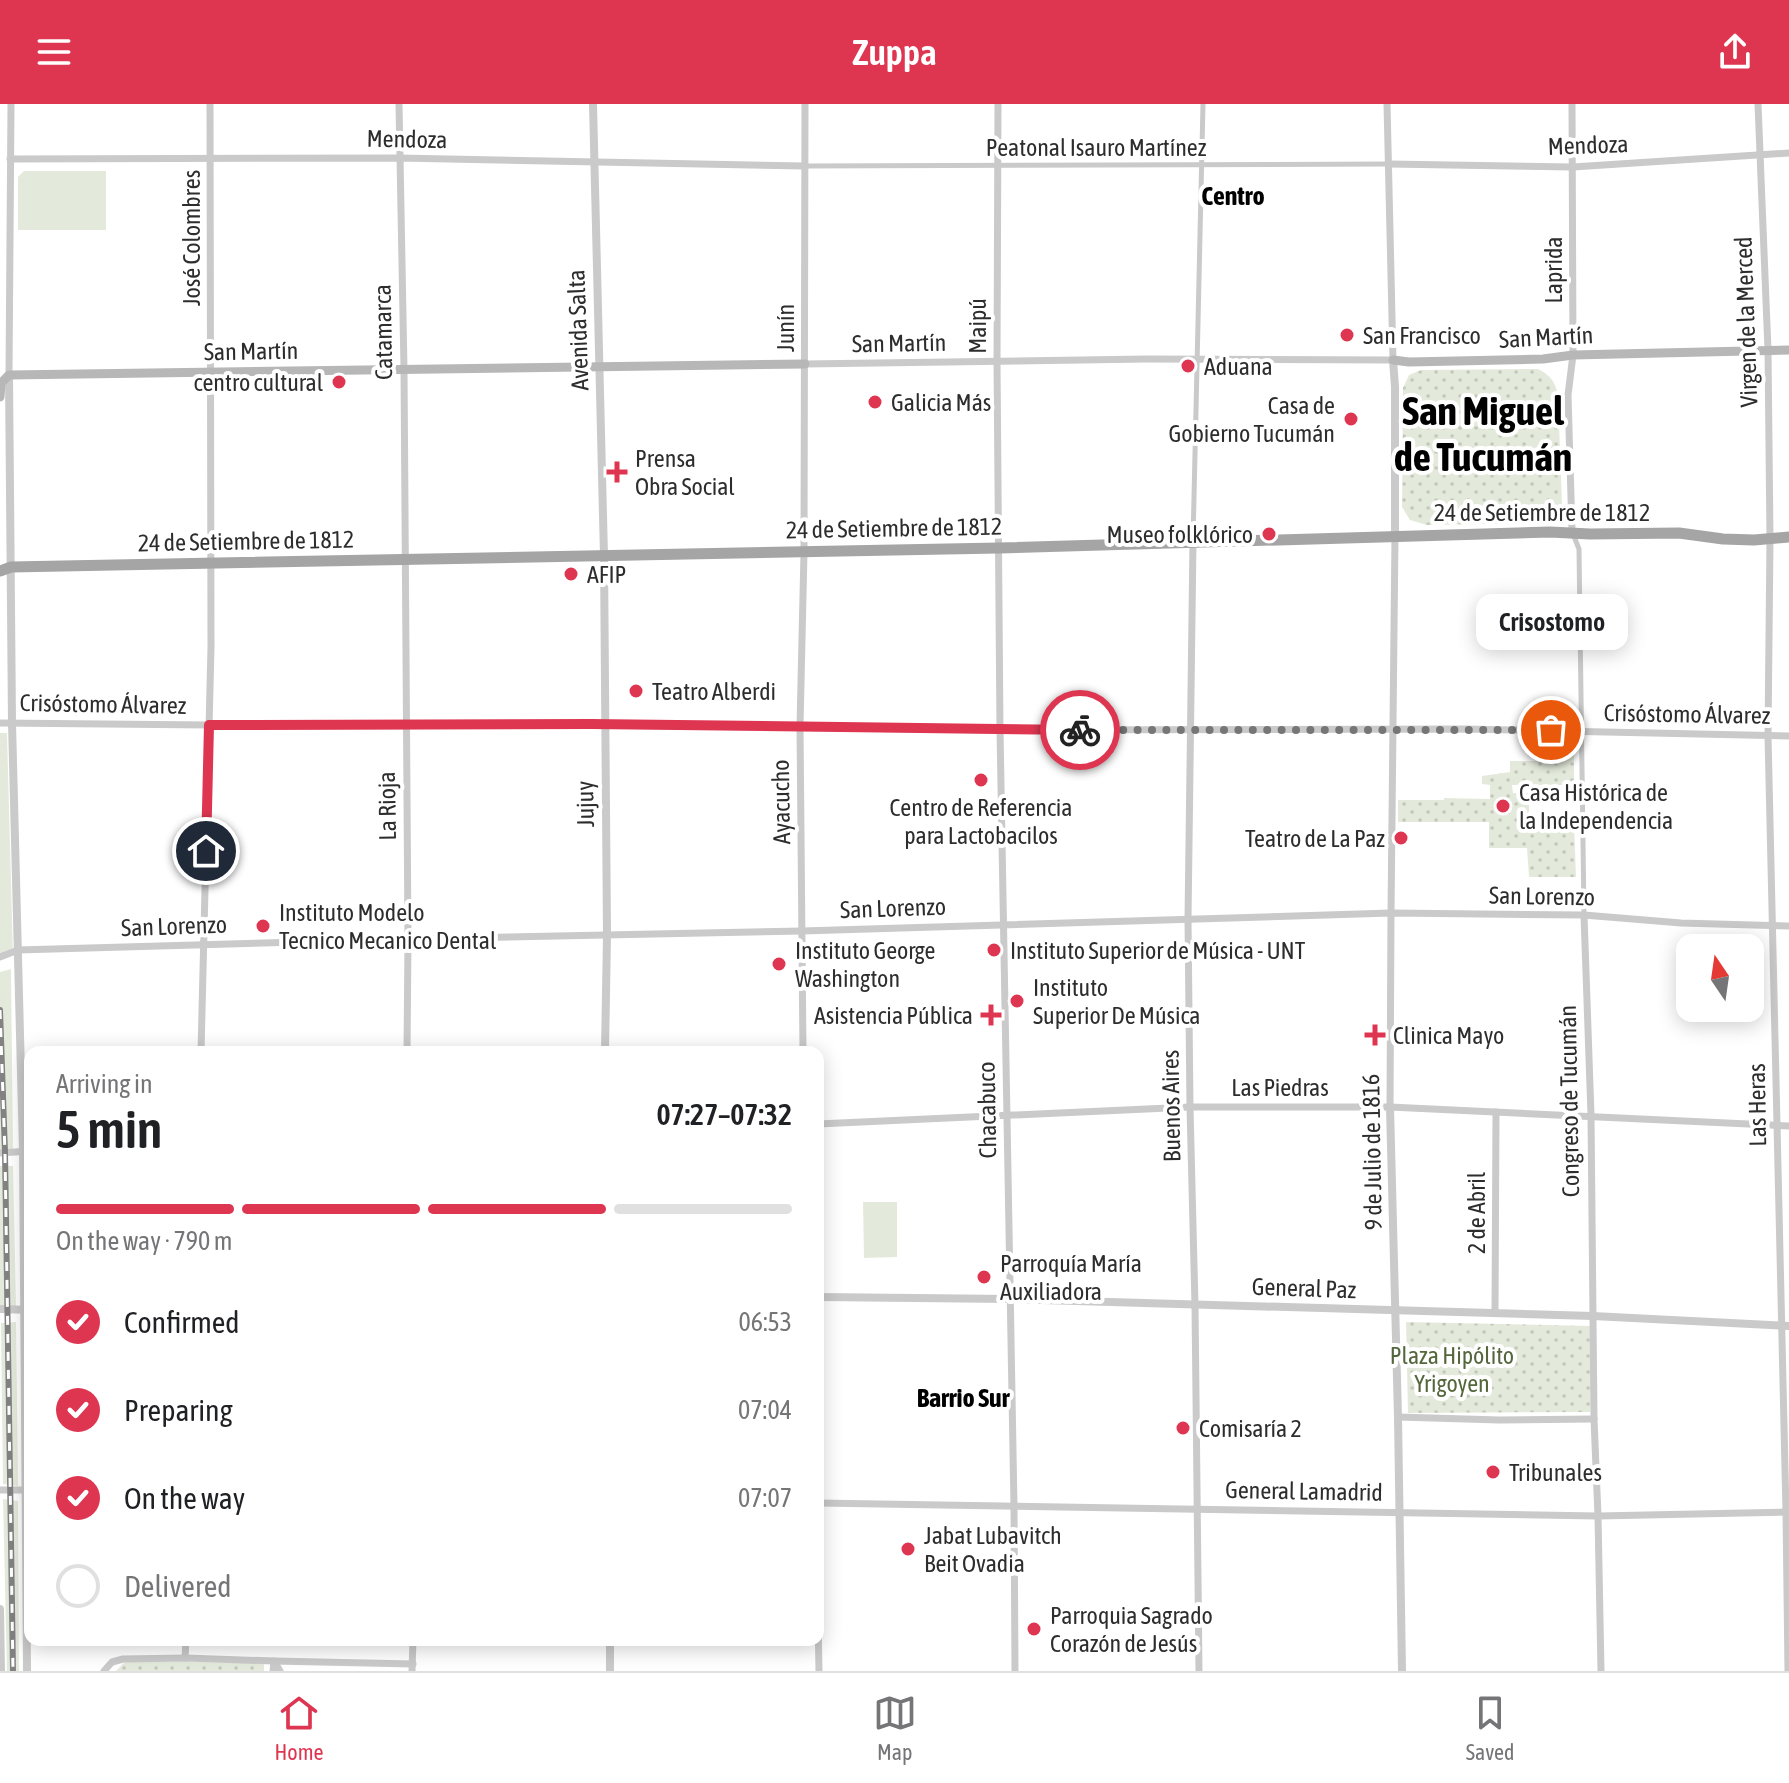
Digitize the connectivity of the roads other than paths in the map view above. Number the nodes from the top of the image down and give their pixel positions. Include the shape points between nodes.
1 (11, 104) edge
2 (210, 104) edge
3 (399, 104) edge
4 (593, 104) edge
5 (805, 104) edge
6 (998, 104) edge
7 (1203, 104) edge
8 (1387, 104) edge
9 (1572, 104) edge
10 (1758, 104) edge
11 (11, 144) junction
12 (0, 145) edge
13 (1789, 153) edge
14 (1760, 155) junction
15 (211, 158) junction
16 (399, 158) junction
17 (10, 159) junction
18 (593, 161) junction
19 (1389, 164) junction
20 (998, 165) junction
21 (1202, 165) junction
22 (804, 166) junction
23 (1573, 167) junction
24 (1768, 350) junction
25 (1789, 350) edge
26 (1573, 355) junction
27 (1198, 360) junction
28 (1393, 360) junction
29 (997, 362) junction
30 (805, 364) junction
31 (599, 365) junction
32 (404, 369) junction
33 (212, 371) junction
34 (9, 375) junction
35 (0, 397) edge
36 (1572, 531) junction
37 (1395, 536) junction
38 (1789, 537) edge
39 (1770, 539) junction
40 (1193, 541) junction
41 (999, 548) junction
42 (804, 552) junction
43 (604, 556) junction
44 (405, 560) junction
45 (209, 563) junction
46 (4, 567) edge
47 (0, 723) edge
48 (12, 723) junction
49 (209, 725) junction
50 (405, 725) junction
51 (604, 725) junction
52 (800, 726) junction
53 (1190, 729) junction
54 (1393, 729) junction
55 (1000, 730) junction
56 (1581, 731) junction
57 (1768, 736) junction
58 (1789, 736) edge
59 (1391, 913) junction
60 (1584, 915) junction
61 (1188, 919) junction
62 (1003, 925) junction
63 (1772, 925) junction
64 (1789, 926) edge
65 (802, 931) junction
66 (607, 934) junction
67 (408, 939) junction
68 (203, 945) junction
69 (18, 950) junction
70 (0, 957) edge
71 (201, 1046) edge
72 (407, 1046) edge
73 (605, 1046) edge
74 (803, 1046) edge
75 (24, 1084) edge
76 (1190, 1107) junction
77 (1390, 1107) junction
78 (1496, 1112) junction
79 (1007, 1115) junction
80 (1591, 1115) junction
81 (824, 1124) edge
82 (1777, 1126) junction
83 (1789, 1126) edge
84 (24, 1151) edge
85 (0, 1153) edge
86 (824, 1297) edge
87 (1010, 1299) junction
88 (1195, 1305) junction
89 (0, 1309) edge
90 (24, 1310) edge
91 (1396, 1311) junction
92 (1495, 1313) junction
93 (1593, 1316) junction
94 (1785, 1326) edge
95 (1398, 1417) junction
96 (1594, 1419) junction
97 (0, 1490) edge
98 (24, 1490) edge
99 (824, 1503) edge
100 (1014, 1506) junction
101 (1197, 1509) junction
102 (1399, 1512) junction
103 (1788, 1512) edge
104 (1598, 1516) junction
105 (0, 1609) edge
106 (27, 1646) edge
107 (186, 1646) edge
108 (413, 1646) edge
109 (610, 1646) edge
110 (819, 1646) edge
111 (185, 1658) junction
112 (274, 1661) junction
113 (412, 1668) edge
114 (1, 1671) edge
115 (27, 1671) edge
116 (104, 1671) edge
117 (273, 1671) edge
118 (280, 1671) edge
119 (610, 1671) edge
120 (819, 1671) edge
121 (1015, 1671) edge
122 (1199, 1671) edge
123 (1402, 1671) edge
124 (1601, 1671) edge
125 (1788, 1671) edge

1 - 11 street
2 - 15 street, José Colombres
3 - 16 street, Catamarca
4 - 18 street, Avenida Salta
5 - 22 street, Junín
6 - 20 street, Maipú
7 - 21 street
8 - 19 street
9 - 23 street, Laprida
10 - 14 street, Virgen de la Merced
11 - 12 street
11 - 17 street
13 - 14 street, Mendoza
14 - 23 street, Mendoza
14 - 24 street, Virgen de la Merced
15 - 16 street, Mendoza
15 - 17 street, Mendoza
15 - 33 street, José Colombres
16 - 18 street, Mendoza
16 - 32 street, Catamarca
17 - 34 street
18 - 22 street, Mendoza
18 - 31 street, Avenida Salta
19 - 21 street, Peatonal Isauro Martínez
19 - 23 street, Mendoza
19 - 28 street
20 - 21 street, Peatonal Isauro Martínez
20 - 22 street, Peatonal Isauro Martínez
20 - 29 street, Maipú
21 - 27 street
22 - 30 street, Junín
23 - 26 street, Laprida
24 - 25 main road, San Martín
24 - 26 main road, San Martín
24 - 39 street, Virgen de la Merced
26 - 28 main road, San Martín
26 - 36 street, Laprida via 1568,395
27 - 28 street, San Martín
27 - 29 street, San Martín
27 - 40 street
28 - 37 street
29 - 30 street, San Martín
29 - 41 street, Maipú
30 - 31 main road, San Martín
30 - 42 street, Junín
31 - 32 main road, San Martín
31 - 43 street, Avenida Salta
32 - 33 main road, San Martín
32 - 44 street, Catamarca
33 - 34 main road, San Martín
33 - 45 street, José Colombres
34 - 35 main road via 1,383
34 - 46 street
36 - 37 main road, 24 de Setiembre de 1812
36 - 39 main road, 24 de Setiembre de 1812
36 - 56 street, Congreso de Tucumán via 1579,549
37 - 40 main road, 24 de Setiembre de 1812
37 - 54 street, 9 de Julio de 1816
38 - 39 main road, 24 de Setiembre de 1812
39 - 57 street, Las Heras
40 - 41 main road, 24 de Setiembre de 1812
40 - 53 street, Buenos Aires
41 - 42 main road, 24 de Setiembre de 1812
41 - 55 street, Chacabuco
42 - 43 main road, 24 de Setiembre de 1812
42 - 52 street, Ayacucho
43 - 44 main road, 24 de Setiembre de 1812
43 - 51 street, Jujuy
44 - 45 main road, 24 de Setiembre de 1812
44 - 50 street, La Rioja
45 - 46 main road, 24 de Setiembre de 1812
45 - 49 street, José Colombres
46 - 48 street
47 - 48 street, Crisóstomo Álvarez
48 - 49 street, Crisóstomo Álvarez
48 - 69 street
49 - 50 street, Crisóstomo Álvarez
49 - 68 street, José Colombres
50 - 51 street, Crisóstomo Álvarez
50 - 67 street, La Rioja
51 - 52 street, Crisóstomo Álvarez
51 - 66 street, Jujuy
52 - 55 street, Crisóstomo Álvarez
52 - 65 street, Ayacucho
53 - 54 street, Crisóstomo Álvarez
53 - 55 street, Crisóstomo Álvarez
53 - 61 street, Buenos Aires
54 - 56 street, Crisóstomo Álvarez
54 - 59 street, 9 de Julio de 1816
55 - 62 street, Chacabuco
56 - 57 street, Crisóstomo Álvarez
56 - 60 street, Congreso de Tucumán
57 - 58 street, Crisóstomo Álvarez
57 - 63 street, Las Heras
59 - 60 street, San Lorenzo
59 - 61 street, San Lorenzo
59 - 77 street, 9 de Julio de 1816
60 - 63 street, San Lorenzo
60 - 80 street, Congreso de Tucumán
61 - 62 street, San Lorenzo
61 - 76 street, Buenos Aires
62 - 65 street, San Lorenzo
62 - 79 street, Chacabuco
63 - 64 street, San Lorenzo
63 - 82 street, Las Heras
65 - 66 street, San Lorenzo
65 - 74 street, Ayacucho
66 - 67 street, San Lorenzo
66 - 73 street, Jujuy
67 - 68 street, San Lorenzo
67 - 72 street, La Rioja
68 - 69 street, San Lorenzo
68 - 71 street, José Colombres
69 - 70 street, San Lorenzo
69 - 75 street
76 - 77 street, Las Piedras
76 - 79 street, Las Piedras
76 - 88 street, Buenos Aires
77 - 78 street, Las Piedras
77 - 91 street, 9 de Julio de 1816
78 - 80 street, Las Piedras
78 - 92 street, 2 de Abril
79 - 81 street, Las Piedras
79 - 87 street, Chacabuco
80 - 82 street, Las Piedras
80 - 93 street, Congreso de Tucumán
82 - 83 street, Las Piedras
82 - 94 street, Las Heras
84 - 85 street
86 - 87 street, General Paz
87 - 88 street, General Paz
87 - 100 street, Chacabuco
88 - 91 street, General Paz
88 - 101 street, Buenos Aires
89 - 90 street
91 - 92 street, General Paz
91 - 95 street, 9 de Julio de 1816
92 - 93 street, General Paz
93 - 94 street, General Paz
93 - 96 street, Congreso de Tucumán
94 - 103 street, Las Heras
95 - 96 street
95 - 102 street, 9 de Julio de 1816
96 - 104 street, Congreso de Tucumán
97 - 98 street
99 - 100 street, General Lamadrid
100 - 101 street, General Lamadrid
100 - 121 street, Chacabuco
101 - 102 street, General Lamadrid
101 - 122 street, Buenos Aires
102 - 104 street, General Lamadrid
102 - 123 street, 9 de Julio de 1816
103 - 104 street, General Lamadrid
103 - 125 street, Las Heras
104 - 124 street, Congreso de Tucumán
105 - 114 street
106 - 115 street
107 - 111 street
108 - 113 street
109 - 119 street
110 - 120 street
111 - 112 street
111 - 116 street via 123,1659
112 - 113 street
112 - 117 street
112 - 118 street

